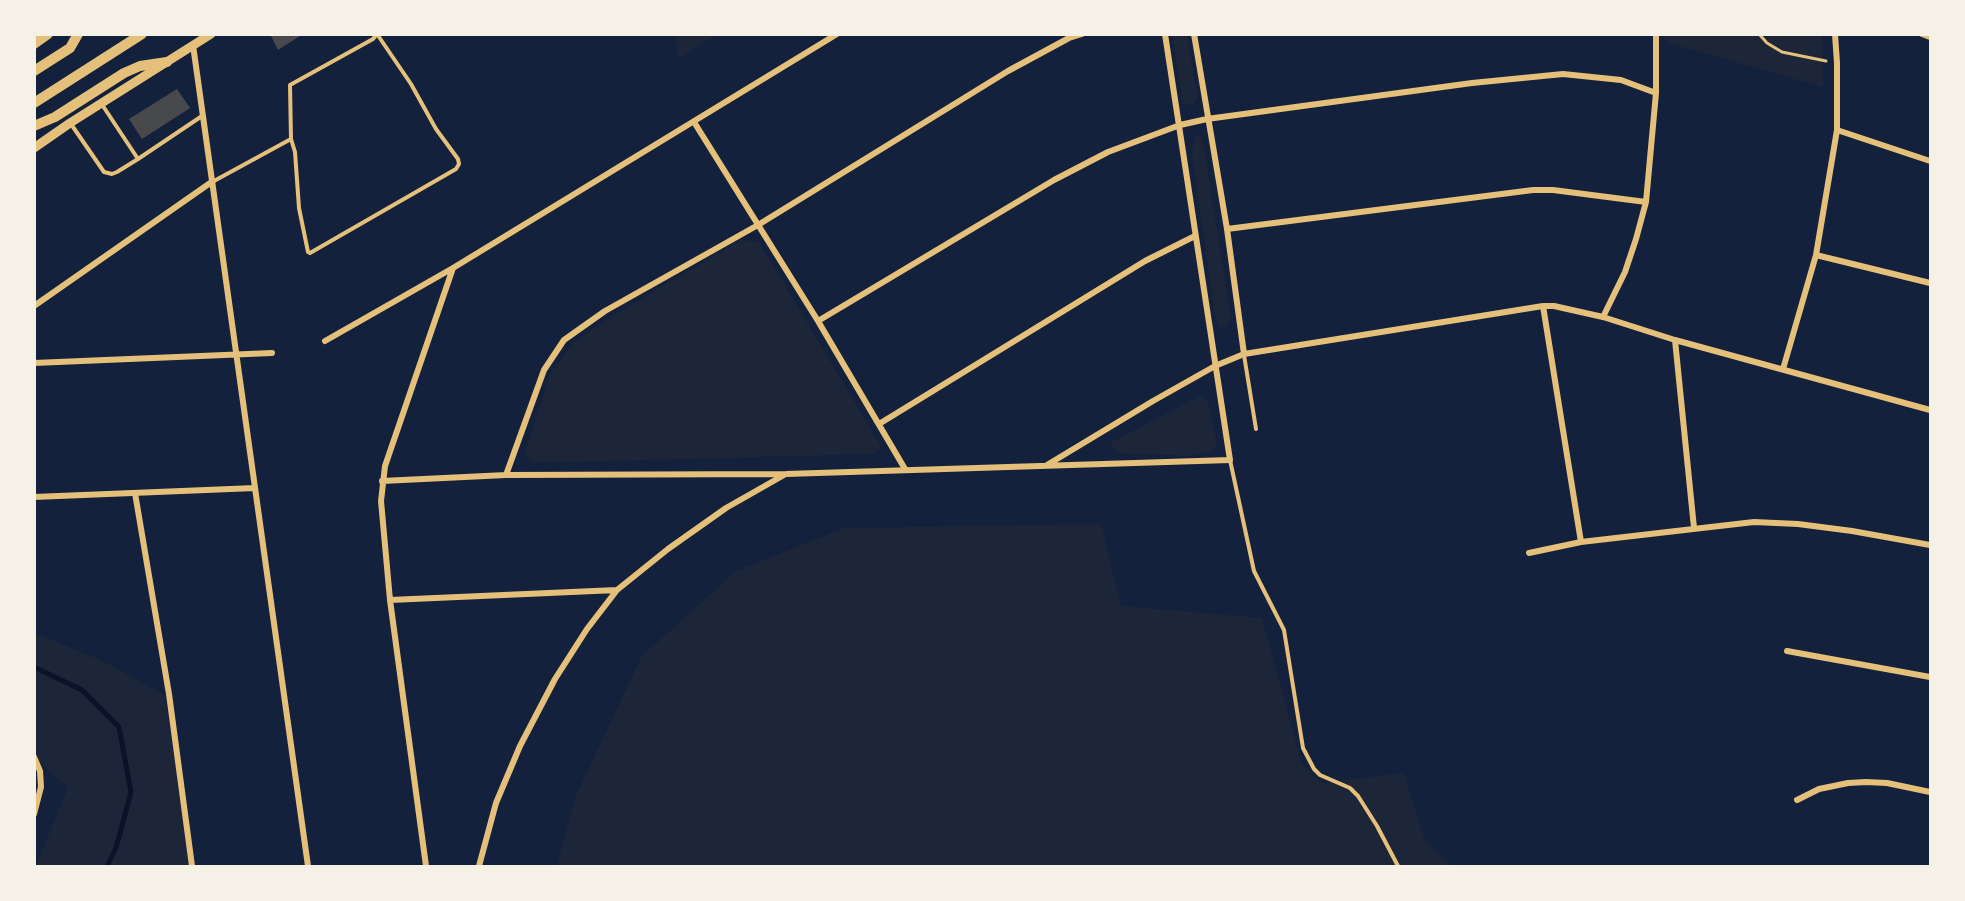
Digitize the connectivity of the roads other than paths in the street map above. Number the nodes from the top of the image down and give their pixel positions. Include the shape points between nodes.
1 (48, 34) edge
2 (78, 34) edge
3 (142, 34) edge
4 (211, 34) edge
5 (377, 34) edge
6 (837, 34) edge
7 (1082, 34) edge
8 (1165, 34) edge
9 (1194, 34) edge
10 (1656, 34) edge
11 (1835, 34) edge
12 (1922, 34) edge
13 (1930, 37) edge
14 (34, 44) edge
15 (193, 45) junction
16 (167, 62) junction
17 (34, 72) edge
18 (1656, 93) junction
19 (34, 103) edge
20 (101, 103) junction
21 (204, 115) junction
22 (1207, 119) junction
23 (694, 122) junction
24 (70, 123) junction
25 (1180, 125) junction
26 (34, 126) edge
27 (1837, 130) junction
28 (291, 139) junction
29 (34, 148) edge
30 (138, 159) junction
31 (1930, 161) edge
32 (213, 181) junction
33 (1646, 202) junction
34 (758, 225) junction
35 (1227, 229) junction
36 (1195, 236) junction
37 (1816, 255) junction
38 (453, 268) junction
39 (1930, 283) edge
40 (34, 306) edge
41 (1543, 306) junction
42 (1603, 317) junction
43 (818, 321) junction
44 (1675, 340) junction
45 (325, 341) dead end
46 (272, 353) dead end
47 (1244, 354) junction
48 (238, 355) junction
49 (34, 363) edge
50 (1215, 366) junction
51 (1784, 369) junction
52 (1930, 410) edge
53 (879, 424) junction
54 (1256, 429) dead end
55 (1230, 460) junction
56 (1046, 466) junction
57 (905, 469) junction
58 (786, 474) junction
59 (506, 475) junction
60 (382, 481) junction
61 (255, 488) junction
62 (135, 493) junction
63 (34, 497) edge
64 (1694, 528) junction
65 (1581, 542) junction
66 (1930, 545) edge
67 (1529, 553) dead end
68 (616, 590) junction
69 (390, 600) junction
70 (1787, 651) dead end
71 (1930, 678) edge
72 (34, 757) edge
73 (1930, 792) edge
74 (1797, 800) dead end
75 (34, 814) edge
76 (192, 867) edge
77 (308, 867) edge
78 (426, 867) edge
79 (478, 867) edge
80 (1398, 867) edge

1 - 14 main road
2 - 17 main road via 70,48
3 - 19 main road
4 - 15 street
5 - 28 lane via 290,85
5 - 28 lane via 458,159 458,167 310,254 299,208
6 - 23 street
7 - 34 street via 1008,71
8 - 25 street
9 - 22 street
10 - 18 street
11 - 27 street
12 - 13 street
15 - 16 street
15 - 21 street
16 - 20 street
16 - 26 main road via 124,73 56,117
18 - 22 street via 1621,80 1563,74
18 - 33 street
20 - 24 street
20 - 30 lane
21 - 30 lane
21 - 32 street
22 - 25 street
22 - 35 street
23 - 34 street
23 - 38 street
24 - 29 street
24 - 30 lane via 104,172 112,174
25 - 36 street
25 - 43 street via 1108,152 1054,180
27 - 31 street
27 - 37 street
28 - 32 lane
32 - 40 street
32 - 48 street
33 - 35 street via 1553,190 1517,191
33 - 42 street via 1624,272
34 - 43 street
34 - 59 street via 605,311 564,340 544,370
35 - 47 street
36 - 50 street
36 - 53 street via 1145,261
37 - 39 street
37 - 51 street
38 - 45 street
38 - 60 street
41 - 42 street
41 - 47 street
41 - 65 street
42 - 44 street
43 - 53 street
44 - 51 street
44 - 64 street
46 - 48 street
47 - 50 street
47 - 54 lane
48 - 49 street
48 - 61 street
50 - 55 street
50 - 56 street
51 - 52 street
53 - 57 street
55 - 56 street
55 - 80 lane via 1254,571 1284,630 1303,748 1320,775 1350,788 1358,796
56 - 57 street
57 - 58 street
58 - 59 street
58 - 68 street via 726,508
59 - 60 street
60 - 69 street
61 - 62 street
61 - 77 street
62 - 63 street
62 - 76 street via 169,694
64 - 65 street
64 - 66 street via 1754,522 1798,524
65 - 67 street
68 - 69 street
68 - 79 street via 555,679 520,746 496,803
69 - 78 street
70 - 71 street
72 - 75 street via 41,787
73 - 74 street via 1887,783 1848,783 1819,789

